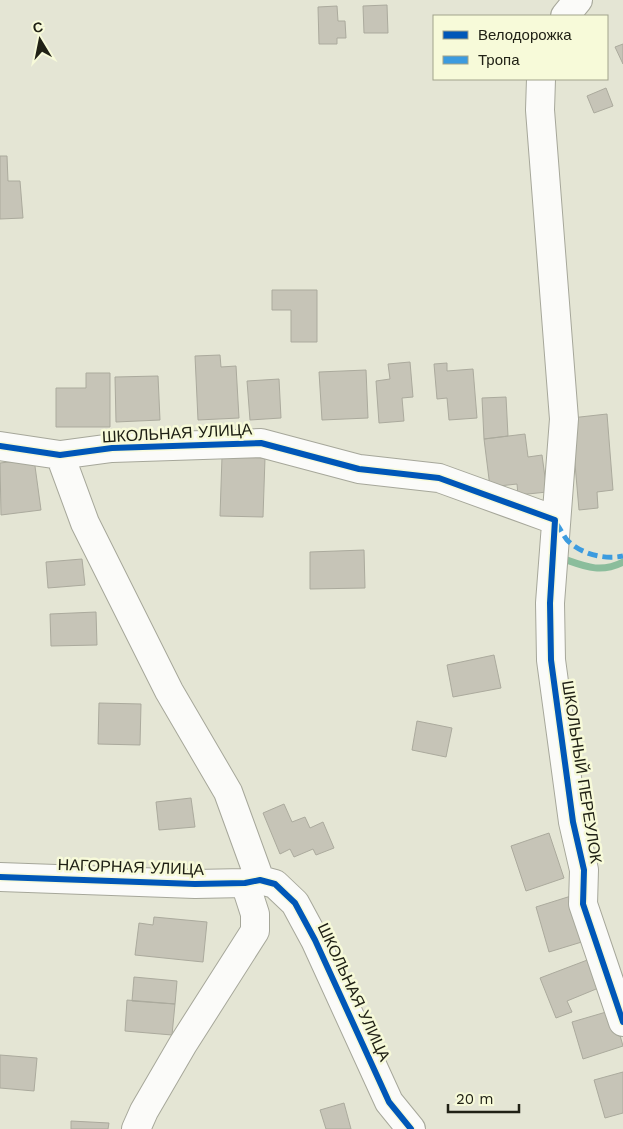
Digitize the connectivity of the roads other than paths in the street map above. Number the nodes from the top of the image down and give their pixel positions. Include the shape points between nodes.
1 (578, 0) edge
2 (566, 15) edge
3 (541, 80) edge
4 (0, 446) edge
5 (60, 455) junction
6 (555, 520) junction
7 (0, 877) edge
8 (253, 881) junction
9 (623, 1022) edge
10 (389, 1102) junction
11 (136, 1129) edge
12 (386, 1129) edge
13 (411, 1129) edge

1 - 2 street
3 - 6 street, ШКОЛЬНЫЙ ПЕРЕУЛОК via 540,110 564,419
4 - 5 street, ШКОЛЬНАЯ УЛИЦА
5 - 6 street, ШКОЛЬНАЯ УЛИЦА via 112,448 261,442 359,469 439,478
5 - 8 street via 85,523 160,673 228,792
6 - 9 street, ШКОЛЬНЫЙ ПЕРЕУЛОК via 550,603 551,660 573,822 584,870 583,904
7 - 8 street, НАГОРНАЯ УЛИЦА via 195,884
8 - 10 street, ШКОЛЬНАЯ УЛИЦА via 275,884 295,903 316,940
8 - 11 street via 254,931 183,1044
10 - 12 street
10 - 13 street, ШКОЛЬНАЯ УЛИЦА

